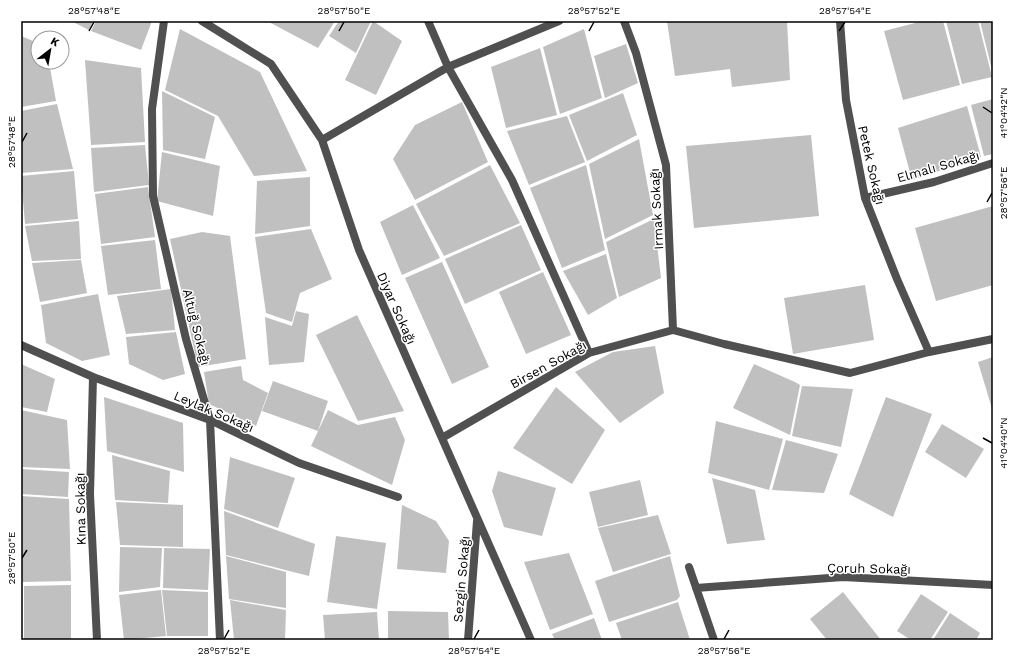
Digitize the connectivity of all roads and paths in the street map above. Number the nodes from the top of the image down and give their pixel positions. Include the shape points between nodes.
1 (164, 21) edge
2 (202, 21) edge
3 (428, 21) edge
4 (559, 21) edge
5 (624, 21) edge
6 (840, 21) edge
7 (448, 67) junction
8 (322, 140) junction
9 (993, 163) edge
10 (865, 198) junction
11 (673, 330) junction
12 (993, 339) edge
13 (21, 345) edge
14 (929, 352) junction
15 (589, 353) junction
16 (93, 377) junction
17 (210, 420) junction
18 (442, 438) junction
19 (398, 497) dead end
20 (478, 519) junction
21 (689, 567) dead end
22 (993, 585) edge
23 (696, 588) junction
24 (97, 640) edge
25 (220, 640) edge
26 (468, 640) edge
27 (531, 640) edge
28 (714, 640) edge

1 - 17 street, Altuğ Sokağı via 152,109 153,196 186,339
2 - 8 street, Diyar Sokağı via 271,64
3 - 7 street
4 - 7 street
5 - 11 street, Irmak Sokağı via 636,53 666,165
6 - 10 street, Petek Sokağı via 846,100
7 - 8 street
7 - 15 street via 512,180
8 - 18 street, Diyar Sokağı via 359,250
9 - 10 street, Elmalı Sokağı via 934,182
10 - 14 street, Petek Sokağı
11 - 14 street via 850,373
11 - 15 street, Birsen Sokağı
12 - 14 street
13 - 16 street, Leylak Sokağı
15 - 18 street, Birsen Sokağı
16 - 17 street, Leylak Sokağı
16 - 24 street, Kına Sokağı via 90,494
17 - 19 street, Leylak Sokağı via 299,463
17 - 25 street, Altuğ Sokağı
18 - 20 street, Diyar Sokağı
20 - 26 street, Sezgin Sokağı
20 - 27 street, Diyar Sokağı
21 - 23 street
22 - 23 street, Çoruh Sokağı via 844,577
23 - 28 street

